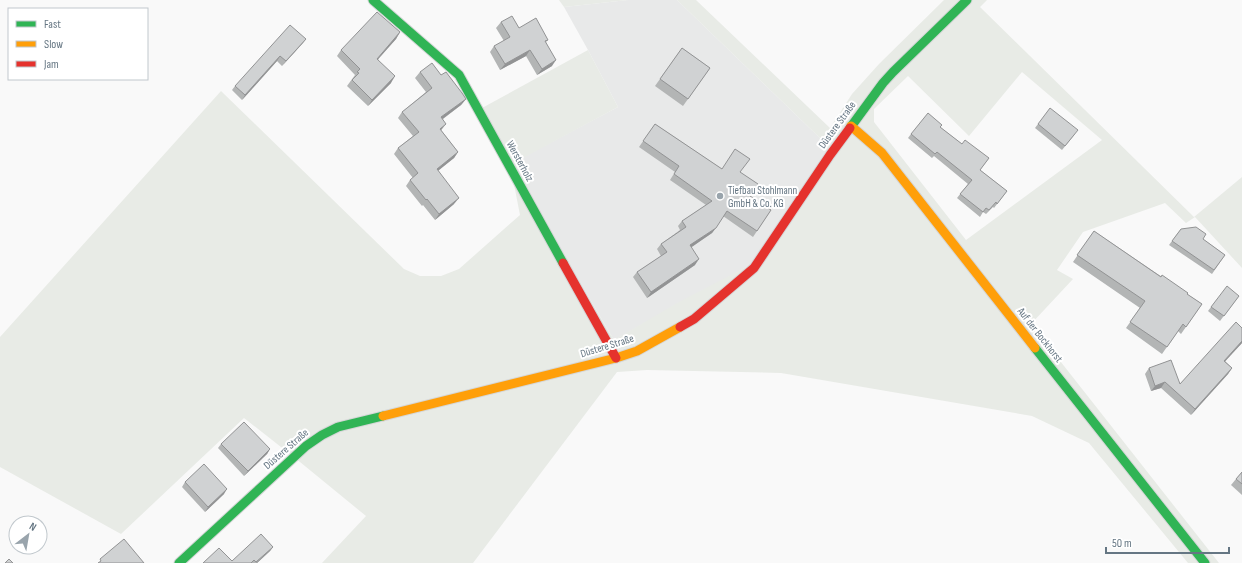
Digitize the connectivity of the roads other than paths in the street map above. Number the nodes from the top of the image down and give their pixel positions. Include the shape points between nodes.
1 (373, 0) edge
2 (967, 0) edge
3 (851, 126) junction
4 (616, 358) junction
5 (179, 563) edge
6 (1204, 563) edge

1 - 4 street, Wersterholz via 459,75
2 - 3 street, Düstere Straße via 893,72
3 - 4 street, Düstere Straße via 754,268 694,319 637,351
3 - 6 street, Auf der Bockhorst via 882,153
4 - 5 street, Düstere Straße via 338,427 306,446

